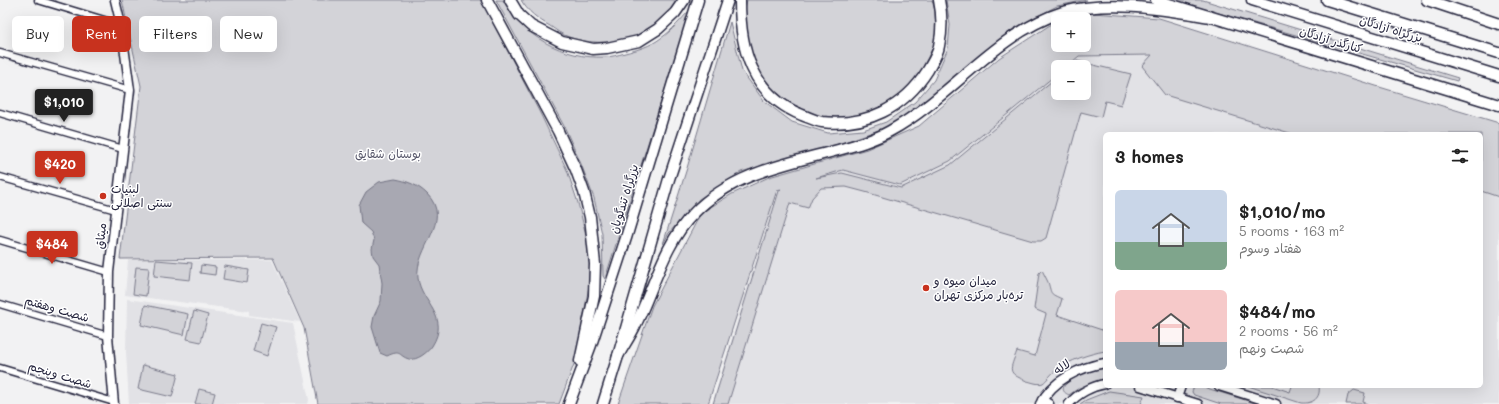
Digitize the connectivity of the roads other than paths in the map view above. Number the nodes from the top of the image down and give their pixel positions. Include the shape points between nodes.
1 (38, 0) edge
2 (115, 0) edge
3 (487, 0) edge
4 (510, 0) edge
5 (684, 0) edge
6 (698, 0) edge
7 (728, 0) edge
8 (740, 0) edge
9 (939, 0) edge
10 (1156, 0) edge
11 (1252, 0) edge
12 (1327, 0) edge
13 (1427, 0) edge
14 (91, 16) edge
15 (119, 16) edge
16 (1210, 17) junction
17 (1499, 24) edge
18 (125, 52) edge
19 (0, 53) edge
20 (1499, 53) edge
21 (1499, 76) edge
22 (130, 90) junction
23 (1499, 105) edge
24 (0, 113) edge
25 (123, 149) junction
26 (0, 177) edge
27 (116, 210) junction
28 (0, 240) edge
29 (109, 272) junction
30 (0, 304) edge
31 (108, 336) junction
32 (618, 356) junction
33 (1103, 362) edge
34 (0, 368) edge
35 (1103, 384) edge
36 (575, 385) junction
37 (1146, 388) edge
38 (1180, 388) edge
39 (1225, 388) edge
40 (1178, 398) junction
41 (114, 403) edge
42 (1044, 403) edge
43 (569, 404) edge
44 (603, 404) edge
45 (1069, 404) edge
46 (1198, 404) edge
47 (1276, 404) edge

1 - 14 street
2 - 15 street, میثاق
3 - 36 main road via 558,130 576,170 590,217 595,264 594,296
4 - 5 main road via 519,15 531,26 562,42 593,49 639,41 658,29
6 - 36 main road, بزرگراه تندگویان via 623,245 591,345
7 - 32 main road via 669,179
8 - 9 main road via 744,47 752,69 764,88 782,105 797,113 820,122 846,122 866,119 890,108 918,85 939,47
10 - 16 main road, کنارگذر آزادگان
11 - 21 main road, بزرگراه آزادگان
12 - 20 main road, بزرگراه آزادگان
13 - 17 main road
16 - 23 main road, کنارگذر آزادگان
16 - 32 main road via 1111,4 1082,7 1045,18 1012,37 930,105 890,130 870,140 760,172 728,186 710,198 684,224 660,267 636,325
18 - 22 street, میثاق
19 - 22 street
22 - 25 street, میثاق
24 - 25 street
25 - 27 street, میثاق
26 - 27 street
27 - 29 street, میثاق
28 - 29 street
29 - 31 street, میثاق
30 - 31 street, شصت وهفتم
31 - 41 street, میثاق
32 - 44 main road
33 - 42 street, لاله via 1090,365 1066,377
34 - 41 street, شصت وپنجم
35 - 45 street via 1083,392
36 - 43 main road, بزرگراه تندگویان
37 - 40 street
38 - 40 street
39 - 47 street
40 - 46 street

